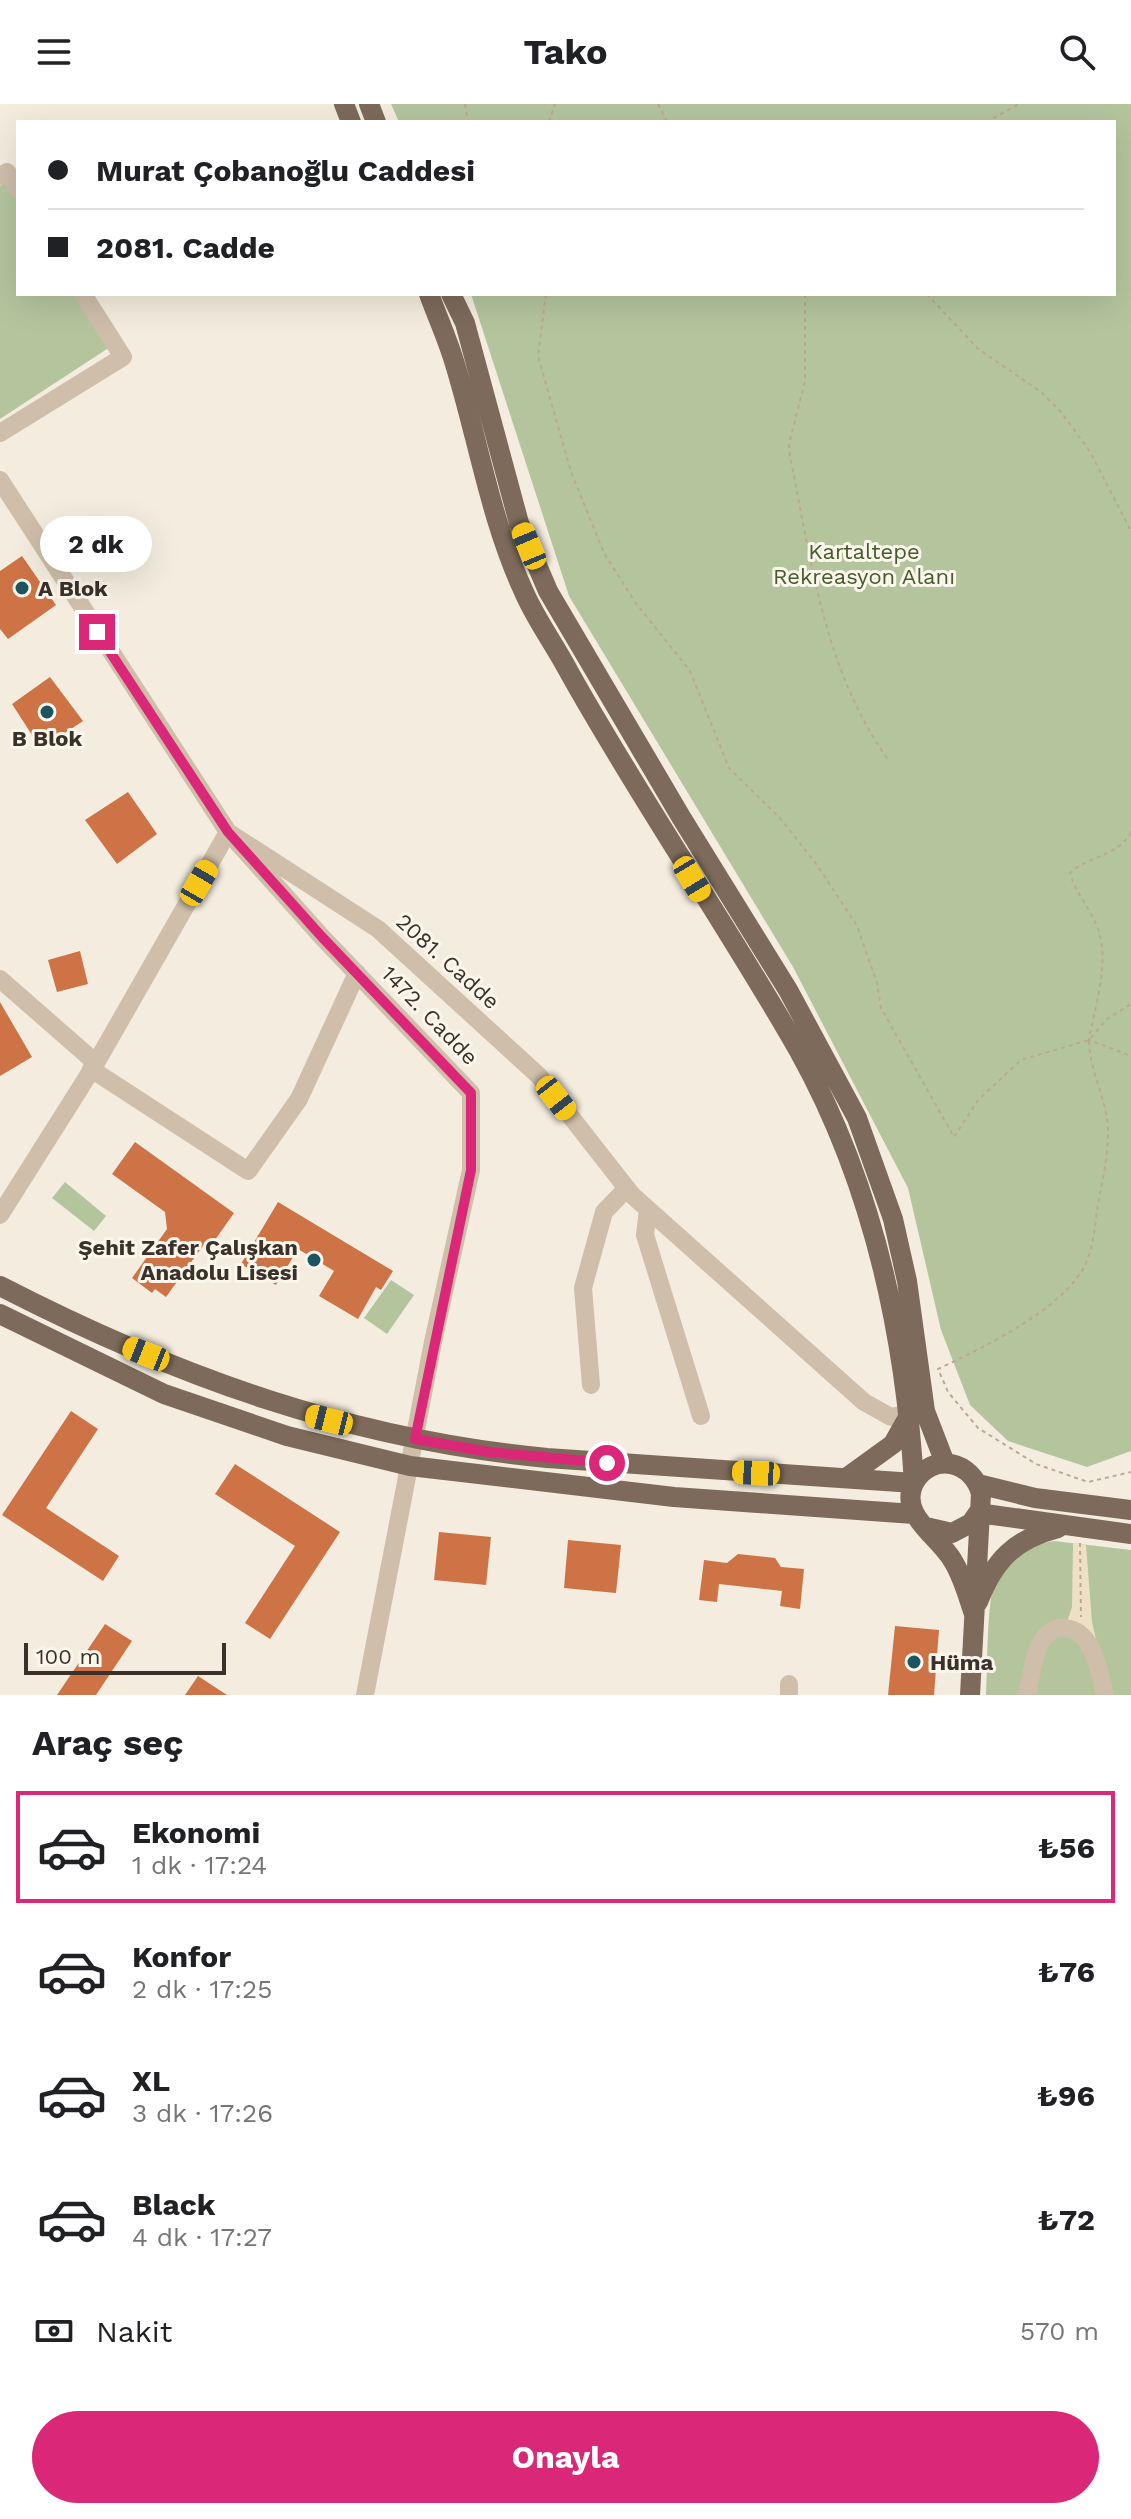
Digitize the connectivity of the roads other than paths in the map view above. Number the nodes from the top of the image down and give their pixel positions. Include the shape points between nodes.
1 (0, 176) edge
2 (16, 186) edge
3 (84, 296) edge
4 (430, 296) edge
5 (452, 296) edge
6 (0, 433) edge
7 (0, 480) edge
8 (228, 832) junction
9 (357, 973) junction
10 (0, 979) edge
11 (94, 1066) junction
12 (627, 1188) junction
13 (648, 1209) junction
14 (0, 1215) edge
15 (0, 1286) edge
16 (0, 1314) edge
17 (591, 1385) dead end
18 (917, 1413) junction
19 (701, 1416) dead end
20 (415, 1439) junction
21 (945, 1463) junction
22 (410, 1466) junction
23 (846, 1478) junction
24 (914, 1483) junction
25 (978, 1484) junction
26 (1131, 1510) edge
27 (978, 1513) junction
28 (918, 1519) junction
29 (1075, 1526) junction
30 (1131, 1534) edge
31 (974, 1614) junction
32 (365, 1695) edge
33 (970, 1695) edge
34 (1027, 1695) edge
35 (1105, 1695) edge

1 - 2 street via 7,172
3 - 6 street via 123,357
4 - 18 main road via 455,362 475,444 524,593 609,743 799,1052 849,1160 873,1225
5 - 18 main road via 465,323 519,523 548,591 788,990 857,1118 893,1219 907,1281
7 - 8 street, 2081. Cadde
8 - 9 street, 1472. Cadde
8 - 11 street
8 - 12 street, 2081. Cadde via 378,929 539,1076
9 - 11 street via 299,1099 248,1171
9 - 20 street, 1472. Cadde via 471,1093 471,1170
10 - 11 street
11 - 14 street
12 - 13 street, 2081. Cadde
12 - 17 street via 604,1212 583,1288
13 - 18 street, 2081. Cadde via 864,1402 891,1417
13 - 19 street via 645,1235
15 - 20 main road via 73,1324 233,1391
16 - 22 main road via 164,1394 287,1436
18 - 21 main road
18 - 23 main road via 893,1444
18 - 24 main road
20 - 22 street, 1472. Cadde
20 - 23 main road via 503,1454
21 - 24 main road via 925,1469
21 - 25 main road via 965,1468
22 - 28 main road
22 - 32 street, 1472. Cadde
23 - 24 main road
24 - 28 main road via 910,1496
25 - 26 main road via 1035,1498
25 - 27 main road
27 - 28 main road via 952,1533 930,1530
27 - 29 main road
27 - 31 main road
28 - 31 main road via 955,1563
29 - 30 main road
29 - 31 main road via 1022,1540 1003,1557
31 - 33 main road
34 - 35 street via 1038,1651 1048,1633 1064,1628 1089,1643

